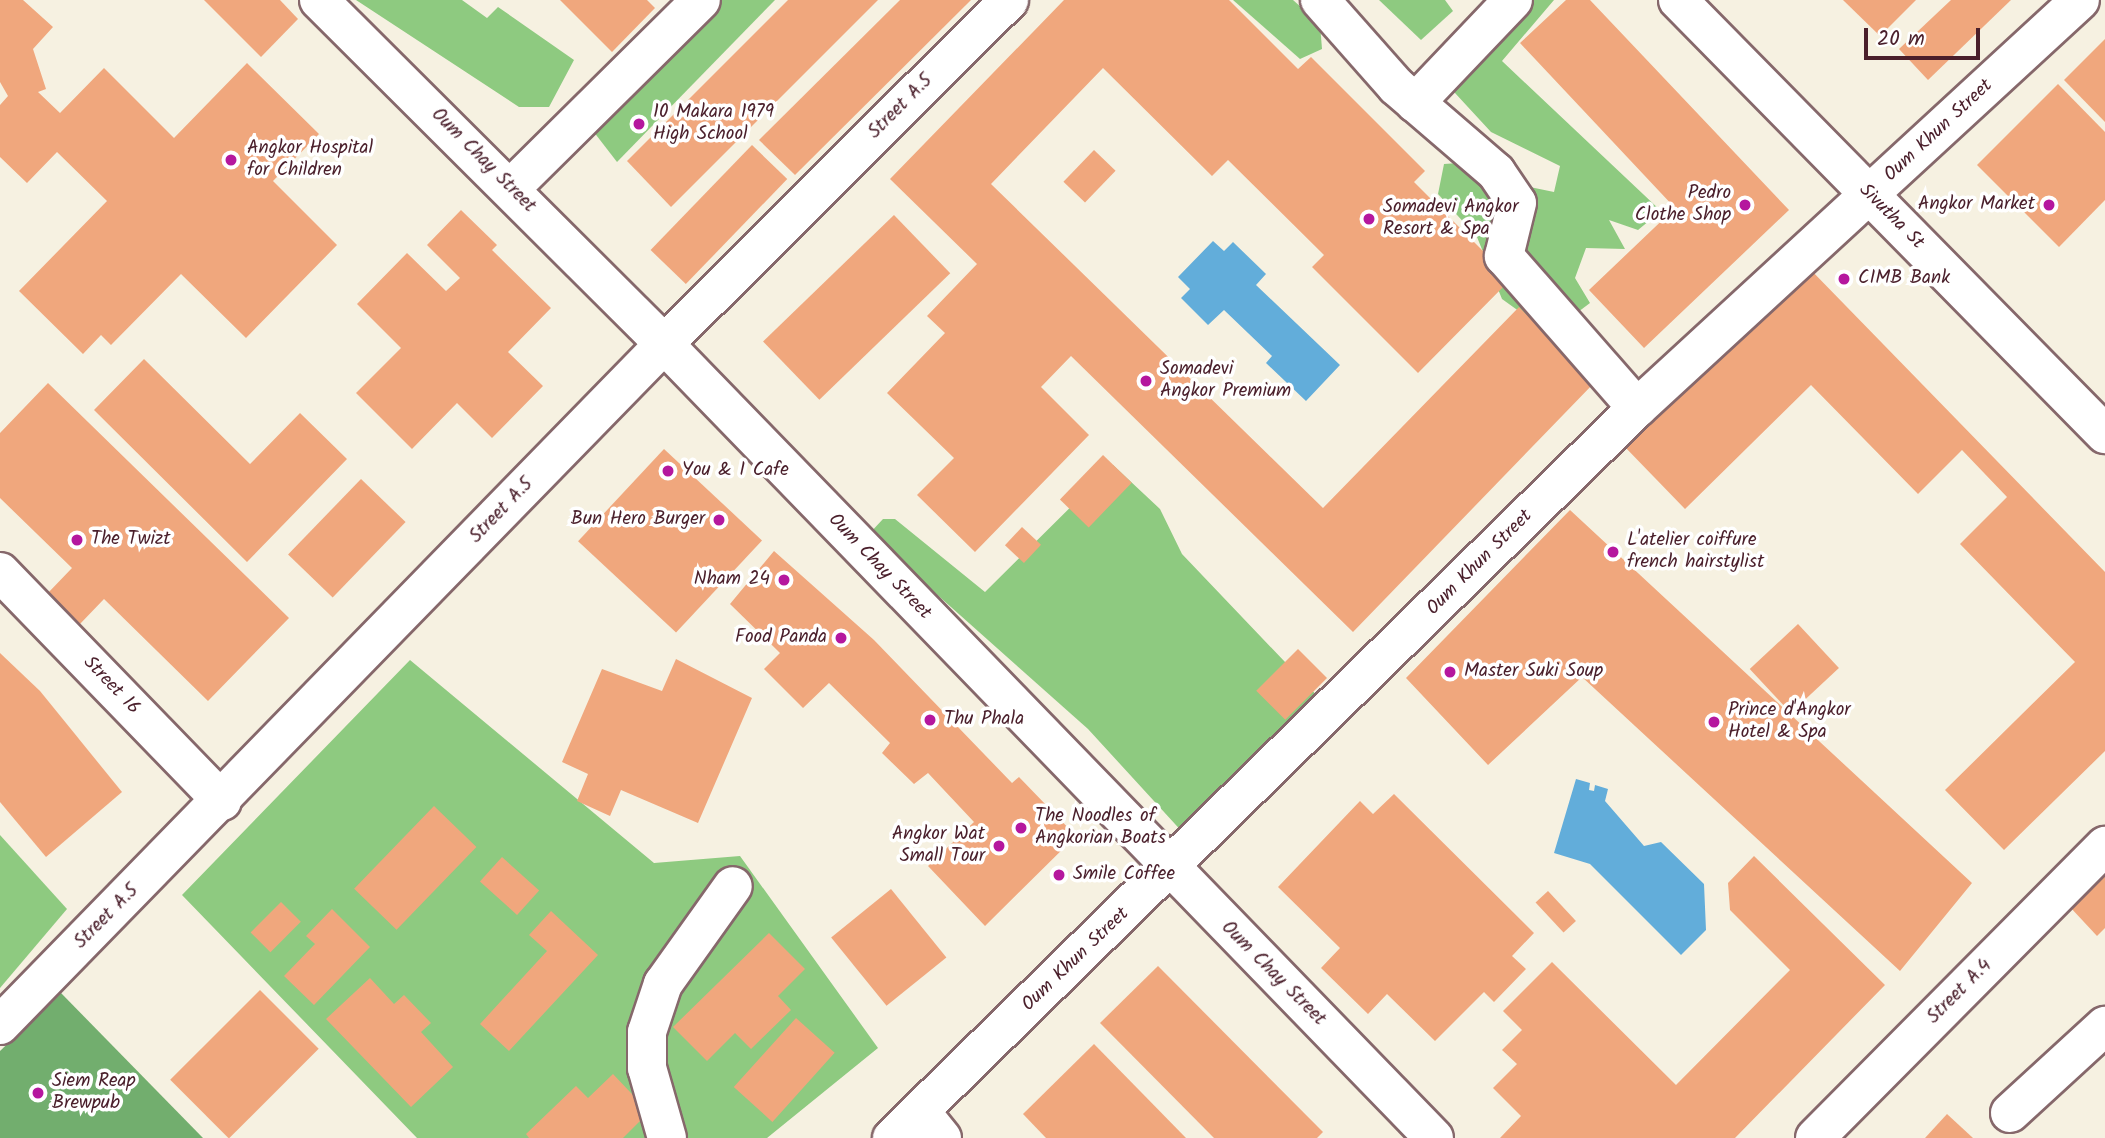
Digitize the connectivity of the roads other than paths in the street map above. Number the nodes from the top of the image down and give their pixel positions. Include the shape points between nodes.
1 (319, 0) edge
2 (702, 0) edge
3 (1009, 0) edge
4 (1320, 0) edge
5 (1478, 0) edge
6 (1513, 0) edge
7 (1678, 0) edge
8 (2080, 0) edge
9 (1406, 94) junction
10 (511, 188) junction
11 (1870, 195) junction
12 (664, 344) junction
13 (1637, 408) junction
14 (2105, 434) edge
15 (0, 572) edge
16 (222, 801) junction
17 (2105, 846) edge
18 (1170, 869) junction
19 (733, 886) dead end
20 (0, 1025) edge
21 (2105, 1026) edge
22 (2010, 1113) dead end
23 (931, 1125) edge
24 (667, 1138) edge
25 (892, 1138) edge
26 (1434, 1138) edge
27 (1815, 1138) edge

1 - 10 street, Oum Chay Street
2 - 10 street
3 - 12 street, Street A.5
4 - 9 street
5 - 9 street
6 - 9 street
7 - 11 street, Sivutha St
8 - 11 street, Oum Khun Street
9 - 13 street via 1496,172 1517,203 1504,256
10 - 12 street, Oum Chay Street
11 - 13 street, Oum Khun Street
11 - 14 street, Sivutha St
12 - 16 street, Street A.5
12 - 18 street, Oum Chay Street
13 - 18 street, Oum Khun Street
15 - 16 street, Street 16
16 - 20 street, Street A.5
17 - 27 street, Street A.4
18 - 23 street, Oum Khun Street
18 - 26 street, Oum Chay Street
19 - 24 street via 663,984 647,1031 647,1068
21 - 22 street
23 - 25 street, Oum Khun Street

